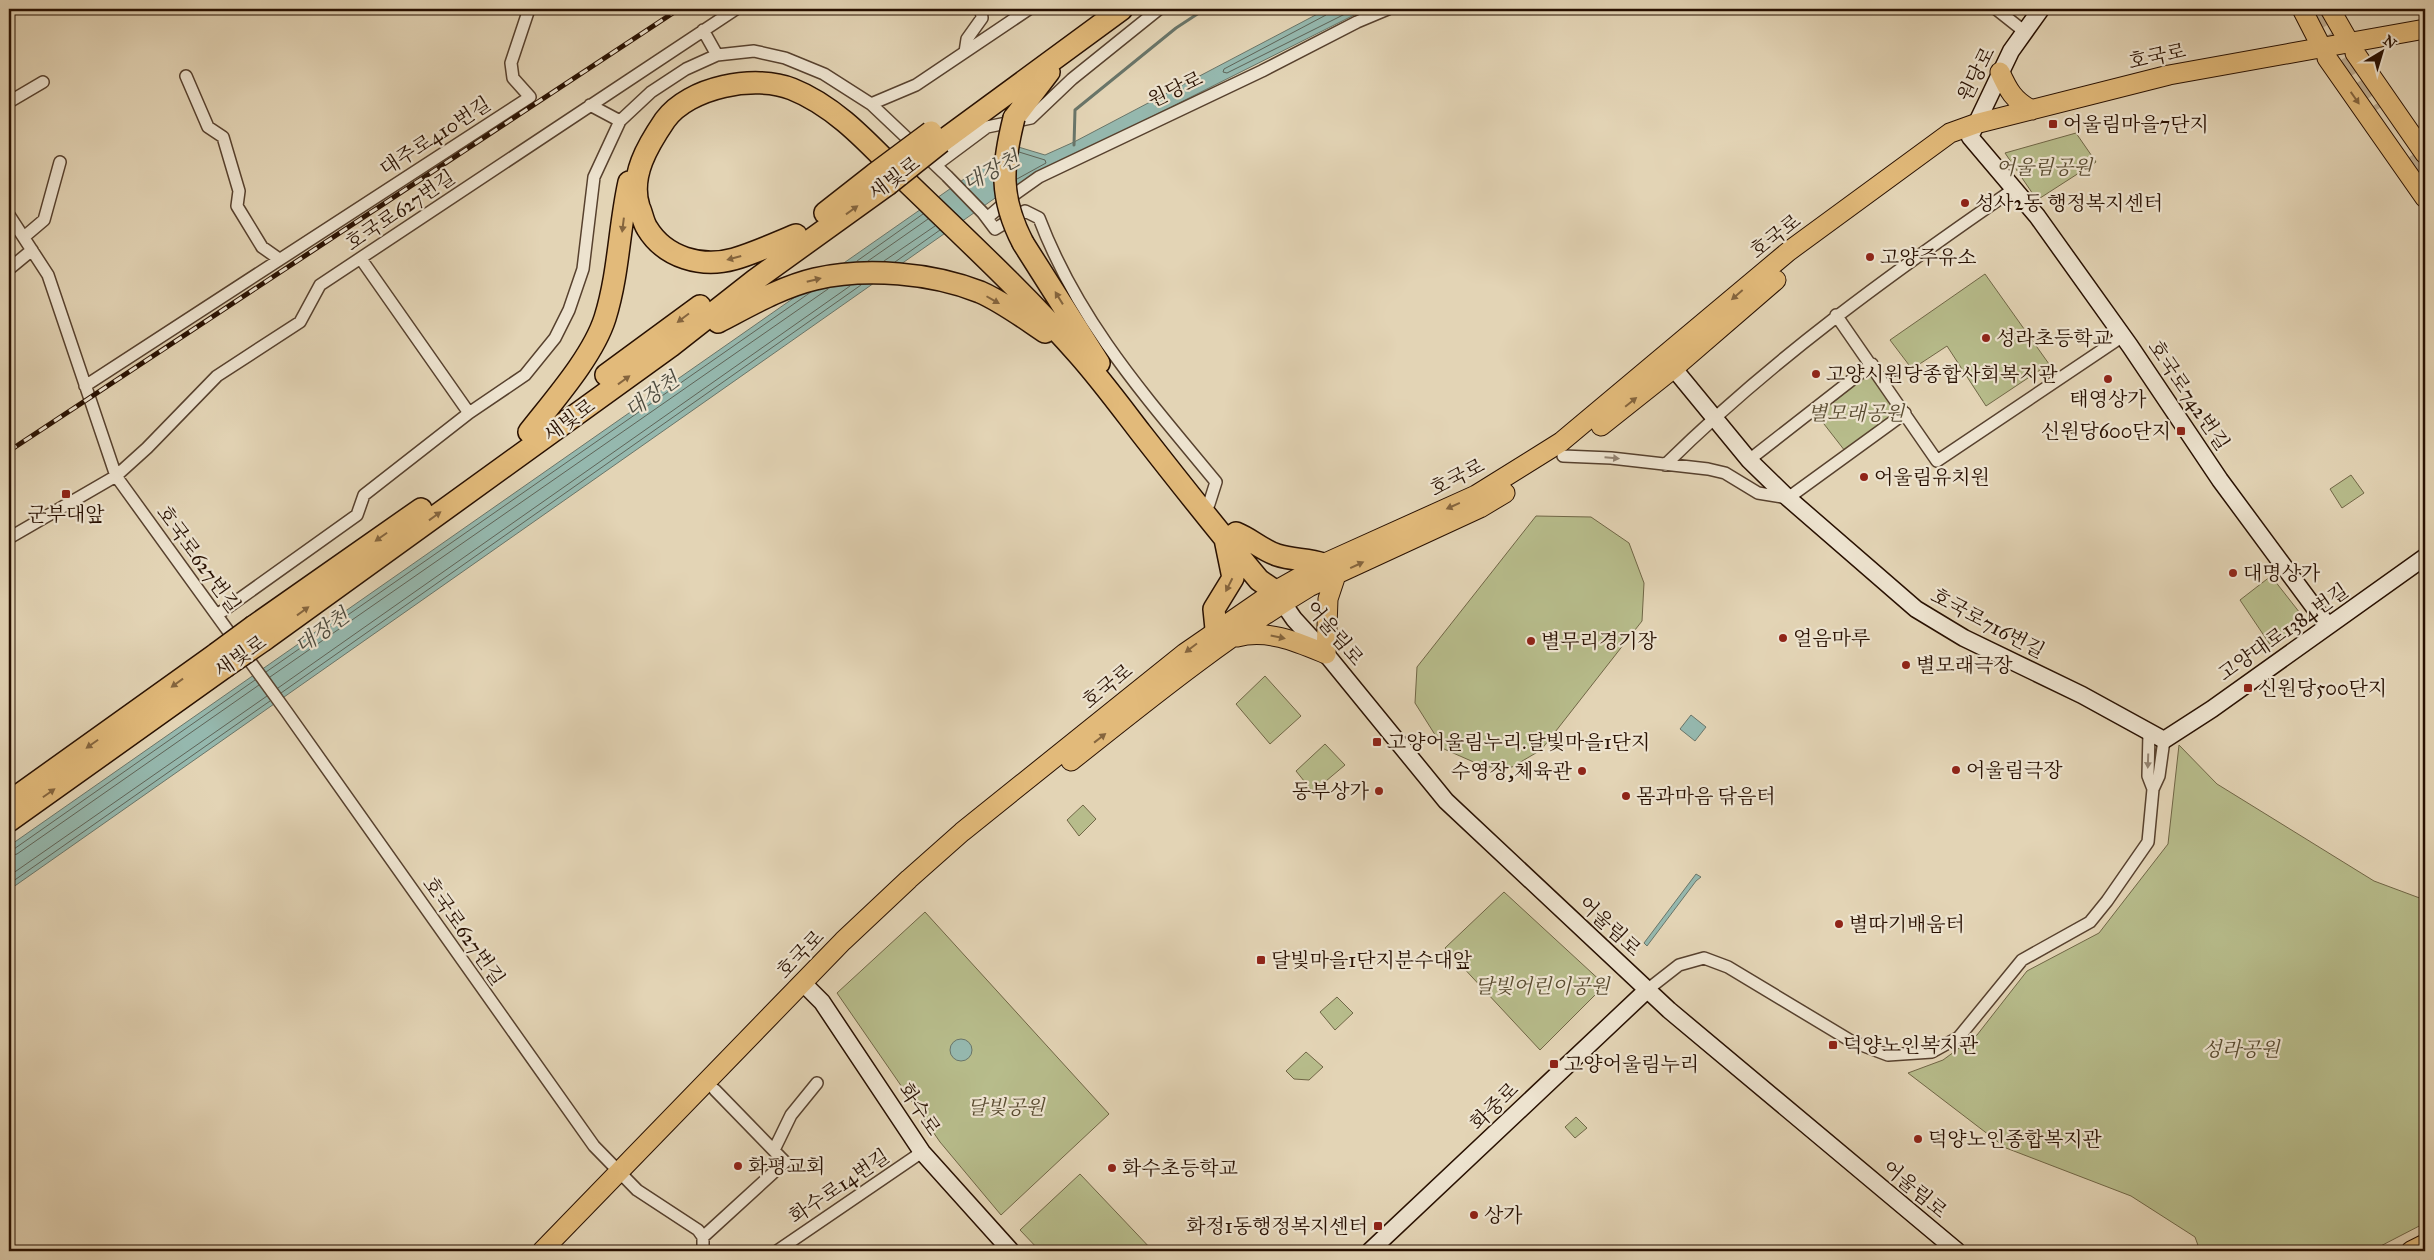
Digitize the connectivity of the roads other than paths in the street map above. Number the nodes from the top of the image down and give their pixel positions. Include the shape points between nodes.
1 (529, 9) edge
2 (736, 9) edge
3 (981, 9) edge
4 (1029, 9) edge
5 (1098, 9) edge
6 (1122, 9) edge
7 (1159, 9) edge
8 (1388, 9) edge
9 (1996, 9) edge
10 (2041, 9) edge
11 (2302, 9) edge
12 (2330, 9) edge
13 (703, 30) junction
14 (2425, 30) edge
15 (2025, 32) junction
16 (2425, 39) edge
17 (1069, 47) junction
18 (2352, 48) junction
19 (966, 52) junction
20 (2325, 53) junction
21 (717, 55) junction
22 (2259, 64) junction
23 (2000, 72) junction
24 (186, 76) dead end
25 (43, 82) dead end
26 (9, 102) edge
27 (871, 104) junction
28 (590, 105) junction
29 (2032, 110) junction
30 (620, 121) junction
31 (1972, 130) junction
32 (936, 137) junction
33 (2422, 145) tunnel mouth
34 (60, 162) dead end
35 (936, 165) junction
36 (895, 179) junction
37 (2014, 189) junction
38 (2425, 198) edge
39 (9, 215) edge
40 (985, 216) junction
41 (796, 235) junction
42 (24, 237) junction
43 (32, 250) junction
44 (992, 258) junction
45 (279, 259) junction
46 (361, 259) junction
47 (9, 269) edge
48 (1836, 315) junction
49 (2123, 336) junction
50 (671, 346) junction
51 (1080, 356) junction
52 (1669, 363) junction
53 (1872, 364) junction
54 (85, 386) junction
55 (1125, 396) junction
56 (469, 413) junction
57 (1905, 413) junction
58 (1713, 417) junction
59 (529, 432) junction
60 (1564, 456) junction
61 (1749, 460) junction
62 (1665, 465) junction
63 (116, 476) junction
64 (1788, 498) junction
65 (1209, 504) junction
66 (1230, 536) junction
67 (9, 538) edge
68 (2425, 557) edge
69 (1329, 569) junction
70 (1279, 597) junction
71 (217, 615) junction
72 (2328, 626) junction
73 (259, 633) junction
74 (1223, 634) junction
75 (1326, 654) junction
76 (136, 722) junction
77 (2156, 736) junction
78 (2153, 789) junction
79 (9, 802) edge
80 (9, 821) edge
81 (807, 986) junction
82 (1647, 990) junction
83 (817, 1083) dead end
84 (715, 1090) junction
85 (774, 1150) junction
86 (922, 1152) junction
87 (623, 1177) junction
88 (703, 1237) junction
89 (2425, 1244) edge
90 (542, 1251) edge
91 (557, 1251) edge
92 (702, 1251) edge
93 (777, 1251) edge
94 (1011, 1251) edge
95 (1370, 1251) edge
96 (1956, 1251) edge
97 (2411, 1251) edge

1 - 45 street, 대주로410번길 via 511,63 513,78 530,96
2 - 13 street, 호국로627번길
3 - 19 street via 982,18 967,39
4 - 19 street
5 - 32 highway, 새빛로
6 - 17 highway, 새빛로
7 - 35 street via 1072,79 1031,118 987,127
8 - 40 street, 원당로 via 1039,177
9 - 15 street
10 - 15 street, 원당로
11 - 20 main road
12 - 18 main road
13 - 21 street
13 - 28 street, 호국로627번길
14 - 18 main road, 호국로
15 - 23 street, 원당로
16 - 18 main road, 호국로
17 - 32 highway, 새빛로
55 -> 17 highway, bridge via 1097,360 1023,242 1013,224 1006,200 1005,152 1014,118
18 - 20 main road, 호국로
18 - 33 main road
19 - 27 street via 916,85
20 - 22 main road, 호국로
20 -> 38 main road
21 - 27 street via 754,51 784,58 824,74
21 - 30 street via 686,69 651,92
22 - 29 main road, 호국로 via 2169,75
22 - 31 main road, 호국로
23 - 29 main road via 2018,103
23 - 31 street, 원당로
24 - 45 street via 208,127 224,137 239,191 238,206 262,247
25 - 26 street
27 - 35 street
28 - 30 street
28 - 46 street, 호국로627번길
29 - 31 main road, 호국로
30 - 56 street via 594,177 582,269 569,310 555,338 525,375
31 - 37 street, 호국로742번길
31 - 52 main road, 호국로 via 1897,184
32 - 36 highway, 새빛로, bridge
34 - 42 street via 44,220
35 - 40 street
36 - 41 highway, 새빛로
41 -> 36 highway via 733,259 703,263 680,257 662,245 646,227 636,198 648,144 670,114 702,93 736,83 768,83 790,88 818,102 852,129
36 - 44 highway
50 -> 36 highway, 새빛로 via 755,280
36 -> 59 highway via 856,122 797,81 771,74 734,74 700,86 667,107 648,132 635,157 617,273 605,320 584,360
37 - 48 street
37 - 49 street, 호국로742번길
39 - 42 street, 호국로627번길
40 - 65 street via 995,229 1025,211 1039,218 1051,250 1104,342 1127,375 1216,482
41 -> 59 highway, 새빛로
42 - 43 street, 호국로627번길
43 - 47 street
43 - 54 street, 호국로627번길 via 48,275
44 - 51 highway
44 - 55 highway
45 - 54 street, 대주로410번길
46 - 56 street
46 - 63 street, 호국로627번길 via 320,285 300,322 217,376
48 - 53 street
48 - 58 street
49 - 57 street via 1937,461
49 - 72 street, 호국로742번길 via 2220,480
50 -> 51 highway via 768,296 815,279 872,273 948,282 981,293
73 -> 50 highway, 새빛로
51 - 66 highway
52 - 58 street, 호국로716번길
60 -> 52 main road, 호국로
52 -> 69 main road, 호국로 via 1560,442 1476,495
53 - 57 street
53 - 61 street
54 - 63 street, 호국로627번길
55 - 65 highway
56 - 71 street via 364,495 357,515
57 - 64 street
58 - 61 street, 호국로716번길
58 - 62 street
59 -> 73 highway, 새빛로
60 -> 62 street
69 -> 60 main road, 호국로 via 1480,508
61 - 64 street, 호국로716번길
62 - 64 street via 1725,473 1758,493
63 - 67 street
63 - 71 street, 호국로627번길
64 - 77 street, 호국로716번길 via 1916,609 1964,638 2082,695
65 - 66 highway
66 - 69 highway via 1250,539 1263,550 1280,556 1309,559
66 - 70 highway via 1259,580
66 -> 74 highway via 1233,578 1214,609
68 - 72 street, 고양대로1384번길
69 - 70 main road, 호국로
69 - 75 main road
70 - 74 main road, 호국로
70 - 75 street, 어울림로
71 - 87 street, 호국로627번길 via 594,1146
72 - 77 street, 고양대로1384번길 via 2212,709
73 - 76 highway, 새빛로, bridge
74 -> 75 main road via 1266,634
74 - 81 main road, 호국로 via 962,832 844,941
75 - 82 street, 어울림로 via 1446,801
76 -> 79 highway, 새빛로
80 -> 76 highway, 새빛로
77 - 78 street via 2159,776
77 -> 78 street via 2148,776
78 - 82 street via 2148,842 2090,922 2022,960 1959,1037 1932,1052 1888,1055 1852,1041 1728,967 1704,958 1679,965
81 - 84 main road, 호국로
81 - 86 street, 화수로 via 822,1002
81 - 87 main road, 호국로
82 - 95 street, 화중로
82 - 96 street, 어울림로
83 - 85 street via 791,1115
84 - 85 street
84 - 87 main road, 호국로
85 - 88 street via 785,1162
86 - 93 street, 화수로14번길
86 - 94 street, 화수로
87 - 88 street via 637,1190 698,1230
87 - 90 main road, 호국로
87 - 91 main road, 호국로
88 - 92 street
89 - 97 main road

